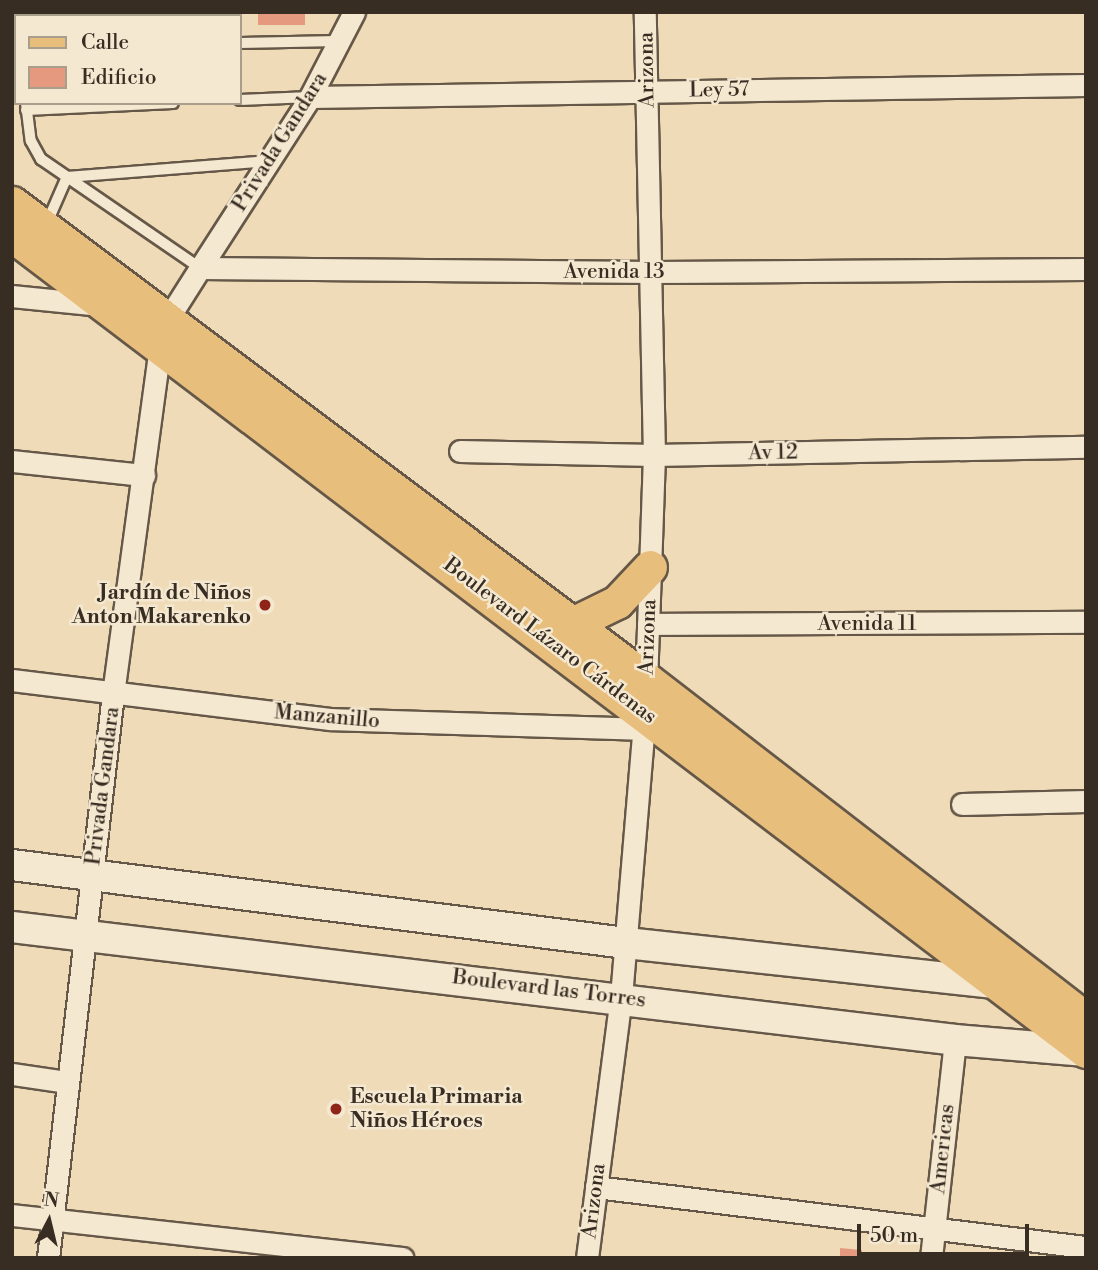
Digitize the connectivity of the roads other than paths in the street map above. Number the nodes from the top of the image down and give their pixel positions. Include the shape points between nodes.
1 (354, 12) edge
2 (645, 12) edge
3 (341, 41) junction
4 (242, 43) edge
5 (1086, 85) edge
6 (647, 92) junction
7 (310, 97) junction
8 (242, 100) edge
9 (75, 105) edge
10 (26, 106) edge
11 (269, 161) junction
12 (67, 177) junction
13 (12, 203) edge
14 (30, 238) edge
15 (200, 268) junction
16 (1086, 269) edge
17 (653, 272) junction
18 (114, 295) junction
19 (12, 296) edge
20 (164, 332) junction
21 (1086, 447) edge
22 (460, 451) dead end
23 (654, 455) junction
24 (12, 461) edge
25 (144, 475) junction
26 (650, 568) junction
27 (1086, 622) edge
28 (572, 624) junction
29 (648, 624) junction
30 (12, 680) edge
31 (646, 680) junction
32 (113, 694) junction
33 (645, 721) junction
34 (1086, 801) edge
35 (962, 804) dead end
36 (12, 866) edge
37 (92, 875) junction
38 (12, 927) edge
39 (84, 936) junction
40 (626, 943) junction
41 (997, 983) junction
42 (1050, 989) junction
43 (621, 997) junction
44 (955, 1040) junction
45 (1085, 1043) edge
46 (12, 1074) edge
47 (67, 1082) junction
48 (596, 1187) junction
49 (12, 1215) edge
50 (53, 1220) junction
51 (934, 1230) junction
52 (1086, 1247) edge
53 (48, 1258) edge
54 (403, 1258) edge
55 (587, 1258) edge
56 (931, 1258) edge

1 - 3 street, Privada Gandara
2 - 6 street, Arizona
3 - 4 lane
3 - 7 street, Privada Gandara
5 - 6 street, Ley 57
6 - 7 street, Ley 57
6 - 17 street, Arizona
7 - 8 lane
7 - 11 street, Privada Gandara
9 - 10 lane
10 - 12 lane via 35,150
11 - 12 lane
11 - 15 street, Privada Gandara
12 - 14 lane
12 - 15 lane
13 - 14 main road, Boulevard Lázaro Cárdenas
14 - 18 main road, Boulevard Lázaro Cárdenas
15 - 17 street, Avenida 13
15 - 20 street
16 - 17 street, Avenida 13
17 - 23 street, Arizona
18 - 19 street
18 - 20 main road, Boulevard Lázaro Cárdenas
20 - 25 street, Privada Gandara
20 - 28 main road, Boulevard Lázaro Cárdenas
20 - 33 main road, Boulevard Lázaro Cárdenas
21 - 23 street, Av 12
22 - 23 street, Av 12
23 - 26 street, Arizona
24 - 25 street
25 - 32 street, Privada Gandara
26 - 28 main road via 617,602
26 - 29 street, Arizona
27 - 29 street, Avenida 11
28 - 31 main road, Boulevard Lázaro Cárdenas
29 - 31 street, Arizona
30 - 32 street, Manzanillo
31 - 33 street, Arizona
31 - 42 main road, Boulevard Lázaro Cárdenas
32 - 33 street, Manzanillo via 433,726
32 - 37 street, Privada Gandara
33 - 40 street, Arizona
33 - 41 main road, Boulevard Lázaro Cárdenas
34 - 35 street
36 - 37 street
37 - 39 street, Privada Gandara
37 - 40 street
38 - 39 street, Boulevard las Torres
39 - 43 street, Boulevard las Torres
39 - 47 street, Privada Gandara
40 - 41 street
40 - 43 street, Arizona
41 - 42 street
41 - 45 main road, Boulevard Lázaro Cárdenas
42 - 45 main road, Boulevard Lázaro Cárdenas
43 - 44 street, Boulevard las Torres
43 - 48 street, Arizona
44 - 45 street, Boulevard las Torres
44 - 51 street, Americas
46 - 47 street
47 - 50 street, Privada Gandara
48 - 51 street
48 - 55 street, Arizona
49 - 50 street
50 - 53 street, Privada Gandara
50 - 54 street
51 - 52 street
51 - 56 street, Americas

